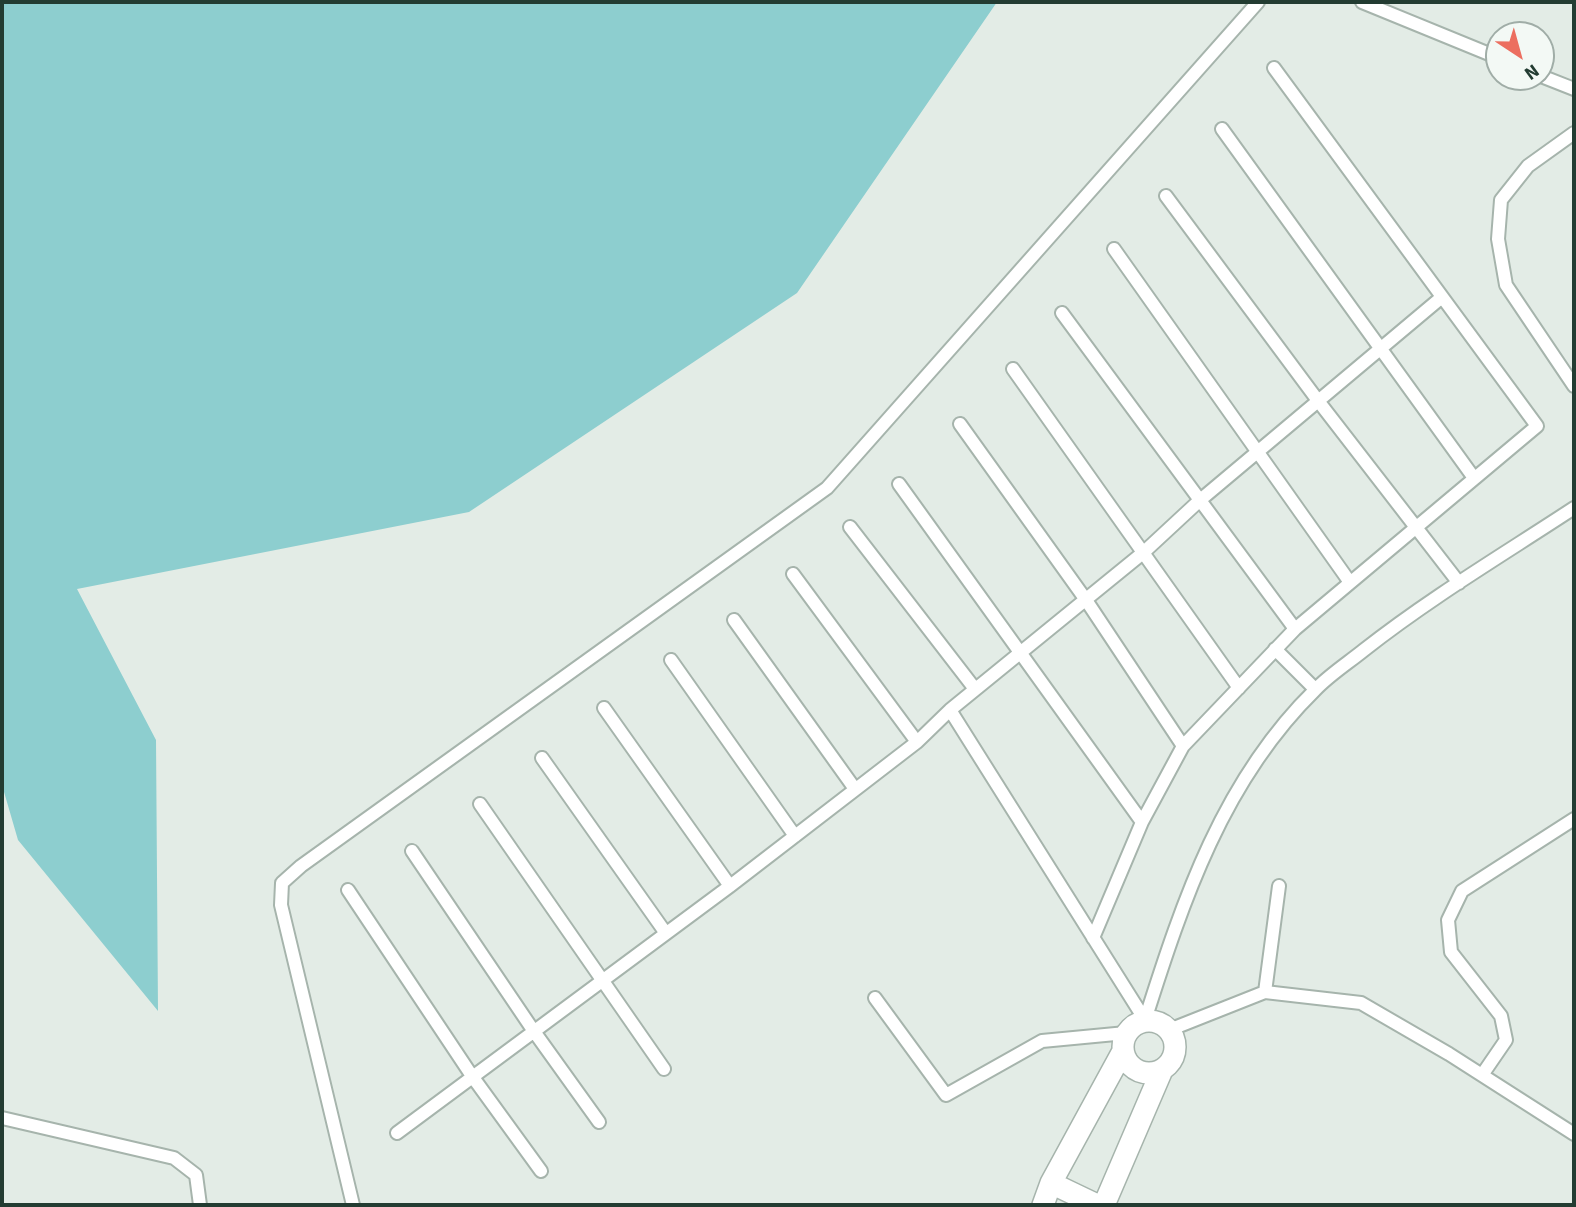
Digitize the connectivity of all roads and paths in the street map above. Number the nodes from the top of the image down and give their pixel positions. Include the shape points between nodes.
1 (1258, 2) edge
2 (1362, 2) edge
3 (1485, 52) edge
4 (1274, 68) dead end
5 (1555, 82) edge
6 (1574, 89) edge
7 (1222, 129) dead end
8 (1574, 133) edge
9 (1166, 196) dead end
10 (1114, 248) dead end
11 (1442, 297) junction
12 (1062, 313) dead end
13 (1382, 350) junction
14 (1013, 369) dead end
15 (1574, 386) edge
16 (1319, 402) junction
17 (960, 424) dead end
18 (1258, 452) junction
19 (1475, 478) junction
20 (899, 484) dead end
21 (1199, 501) junction
22 (1574, 508) edge
23 (1416, 525) junction
24 (850, 527) dead end
25 (1144, 552) junction
26 (793, 574) dead end
27 (1349, 581) junction
28 (1459, 583) junction
29 (1086, 600) junction
30 (734, 620) dead end
31 (1295, 629) junction
32 (1275, 649) junction
33 (1020, 653) junction
34 (671, 660) dead end
35 (1239, 688) junction
36 (975, 689) junction
37 (1315, 689) junction
38 (604, 708) dead end
39 (950, 710) junction
40 (917, 742) junction
41 (1183, 746) junction
42 (542, 758) dead end
43 (855, 789) junction
44 (480, 804) dead end
45 (1574, 819) edge
46 (1142, 822) junction
47 (794, 836) junction
48 (412, 851) dead end
49 (730, 886) junction
50 (1279, 887) dead end
51 (348, 890) dead end
52 (665, 932) junction
53 (1093, 938) junction
54 (601, 981) junction
55 (1265, 992) junction
56 (875, 998) dead end
57 (1145, 1020) junction
58 (533, 1030) junction
59 (1169, 1030) junction
60 (1125, 1042) junction
61 (664, 1069) dead end
62 (1162, 1070) junction
63 (1482, 1075) junction
64 (472, 1076) junction
65 (2, 1118) edge
66 (599, 1122) dead end
67 (397, 1133) dead end
68 (1574, 1134) edge
69 (541, 1171) dead end
70 (1051, 1183) junction
71 (200, 1205) edge
72 (353, 1205) edge
73 (1043, 1205) edge
74 (1097, 1205) edge
75 (1104, 1205) edge

1 - 72 lane via 827,488 282,883 281,905
2 - 3 lane
4 - 11 lane
5 - 6 lane
7 - 13 lane
8 - 15 lane via 1528,166 1501,200 1498,239 1506,285
9 - 16 lane
10 - 18 lane
11 - 13 lane
11 - 19 lane via 1537,426
12 - 21 lane
13 - 16 lane
13 - 19 lane
14 - 25 lane
16 - 18 lane
16 - 23 lane
17 - 29 lane
18 - 21 lane
18 - 27 lane
19 - 23 lane
20 - 33 lane
21 - 25 lane
21 - 31 lane
22 - 28 lane
23 - 27 lane
23 - 28 lane
24 - 36 lane
25 - 29 lane
25 - 35 lane
26 - 40 lane
27 - 31 lane
28 - 37 lane via 1400,622
29 - 33 lane
29 - 41 lane
30 - 43 lane
31 - 32 lane
32 - 35 lane
32 - 37 lane
33 - 36 lane
33 - 46 lane
34 - 47 lane
35 - 41 lane
36 - 39 lane
37 - 57 lane via 1271,740 1221,817 1180,908
38 - 49 lane
39 - 40 lane
39 - 53 lane
40 - 43 lane
41 - 46 lane
42 - 52 lane
43 - 47 lane
44 - 54 lane
45 - 63 lane via 1462,891 1448,920 1451,952 1501,1016 1506,1040
46 - 53 lane
47 - 49 lane
48 - 58 lane
49 - 52 lane
50 - 55 lane
51 - 64 lane
52 - 54 lane
53 - 57 lane
54 - 58 lane
54 - 61 lane
55 - 59 lane
55 - 63 lane via 1361,1003
56 - 60 lane via 946,1095 1042,1041
57 - 59 street
57 - 60 street
58 - 64 lane
58 - 66 lane
59 - 62 street via 1175,1051
60 - 62 street via 1132,1067 1140,1072
60 - 70 street
62 - 75 street
63 - 68 lane
64 - 67 lane
64 - 69 lane
65 - 71 lane via 174,1158 196,1175
70 - 73 street
70 - 74 street

